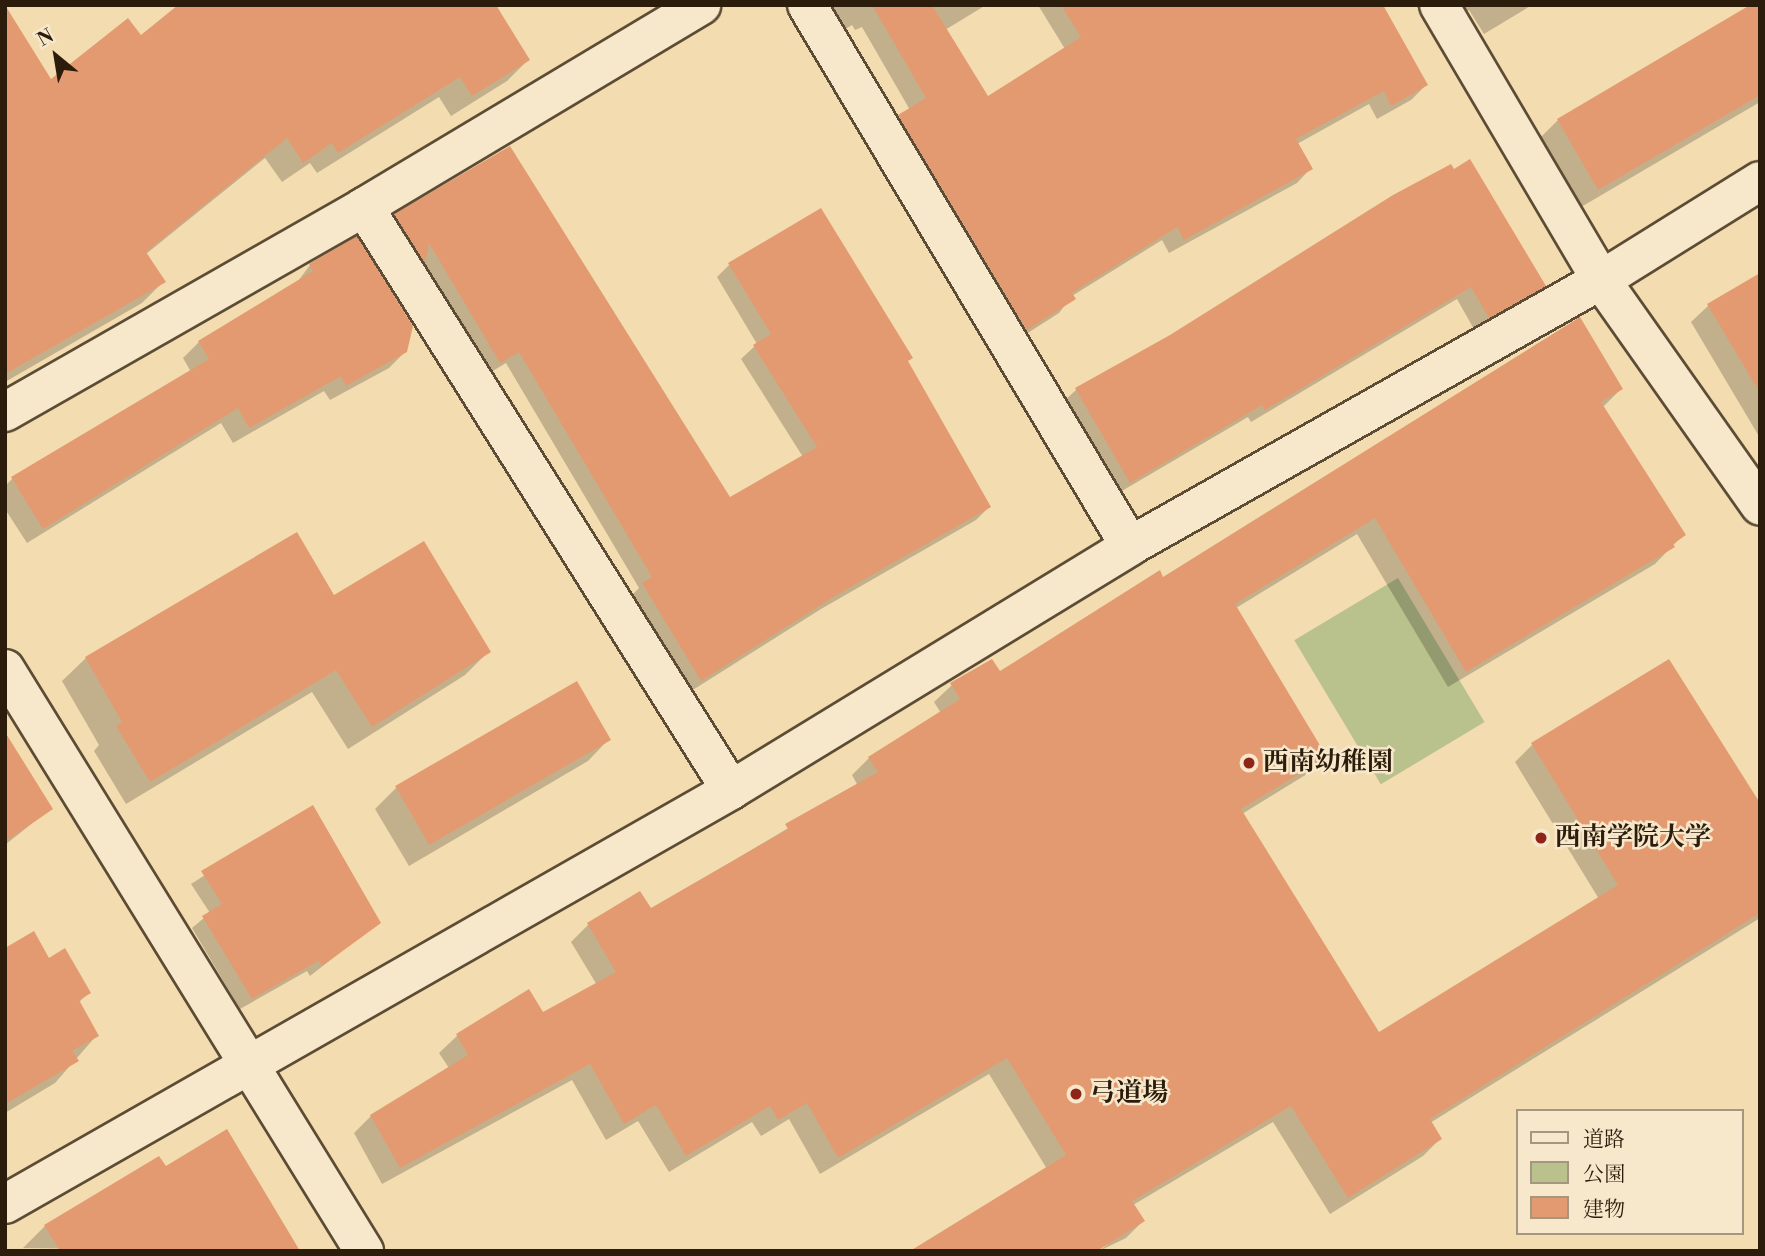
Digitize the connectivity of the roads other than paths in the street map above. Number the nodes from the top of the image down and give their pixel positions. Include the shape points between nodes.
1 (701, 5) edge
2 (807, 5) edge
3 (1439, 5) edge
4 (1760, 181) edge
5 (364, 207) junction
6 (1601, 280) junction
7 (5, 412) edge
8 (1760, 505) edge
9 (1130, 546) junction
10 (5, 669) edge
11 (731, 790) junction
12 (247, 1066) junction
13 (5, 1204) edge
14 (364, 1251) edge

1 - 5 street
2 - 9 street
3 - 6 street
4 - 6 street
5 - 7 street
5 - 11 street
6 - 8 street
6 - 9 street
9 - 11 street
10 - 12 street
11 - 12 street
12 - 13 street
12 - 14 street

